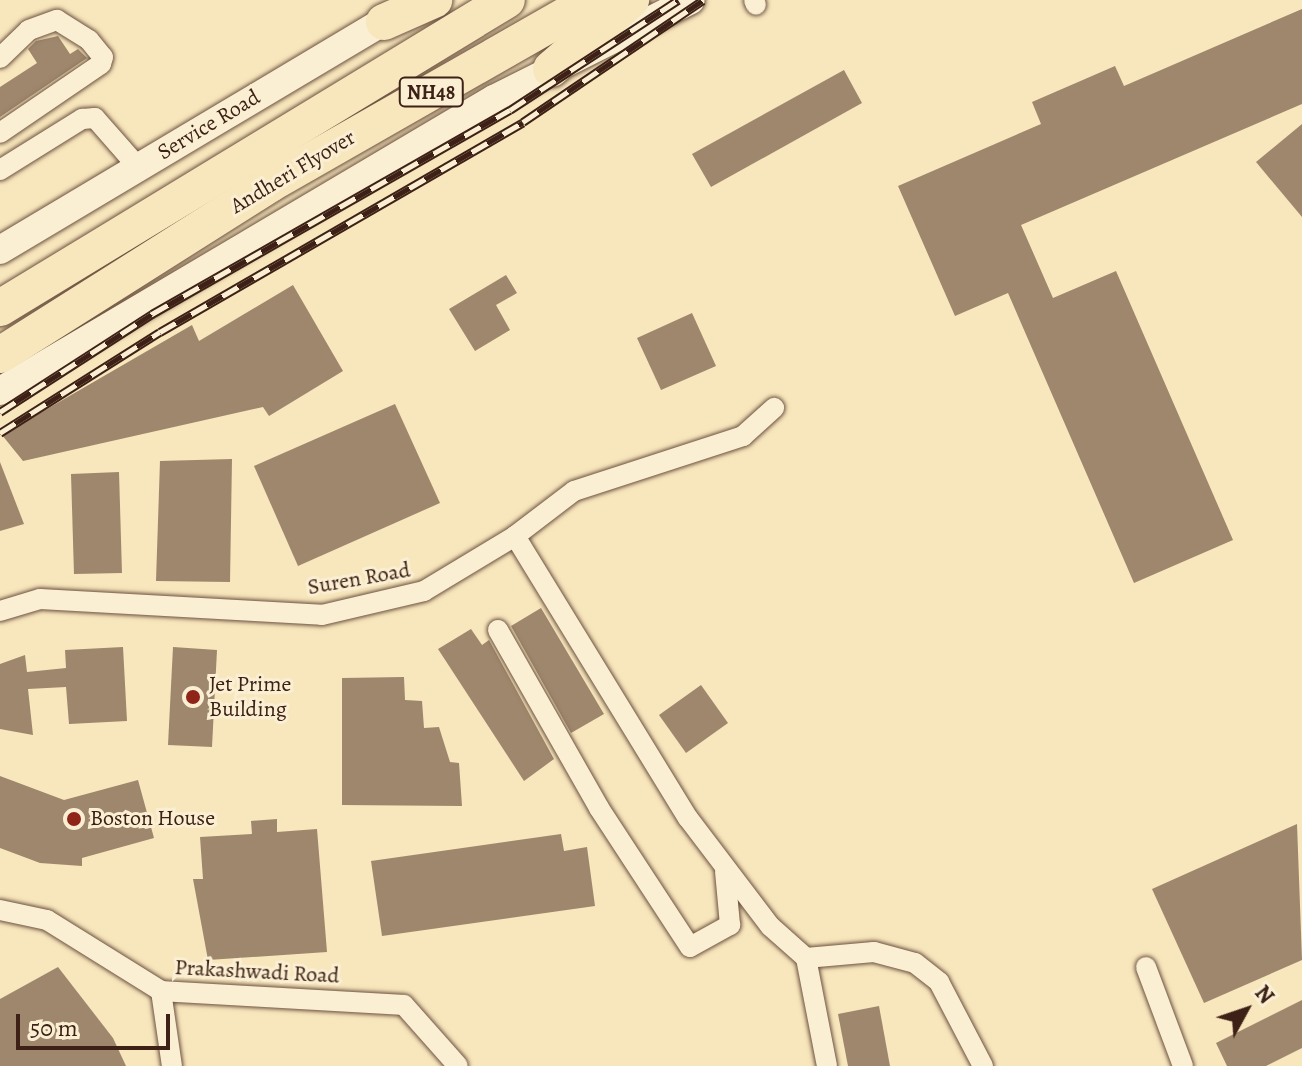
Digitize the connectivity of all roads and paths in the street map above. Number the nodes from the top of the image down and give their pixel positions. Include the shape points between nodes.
1 (419, 0) edge
2 (434, 0) edge
3 (507, 0) edge
4 (593, 0) edge
5 (631, 0) edge
6 (691, 0) edge
7 (384, 22) junction
8 (0, 58) edge
9 (551, 69) junction
10 (0, 133) edge
11 (138, 167) junction
12 (0, 170) edge
13 (0, 250) edge
14 (0, 308) edge
15 (0, 355) edge
16 (0, 391) edge
17 (774, 408) dead end
18 (515, 536) junction
19 (0, 611) edge
20 (498, 630) dead end
21 (724, 863) junction
22 (0, 910) edge
23 (806, 958) junction
24 (1146, 967) dead end
25 (161, 991) junction
26 (172, 1066) edge
27 (458, 1066) edge
28 (827, 1066) edge
29 (983, 1066) edge
30 (1183, 1066) edge

1 - 7 street, Service Road
2 - 7 highway
3 - 14 highway, Andheri Flyover / NH48 via 252,150
4 - 15 highway, Andheri Flyover / NH48 via 270,184
5 - 9 highway
6 - 9 street
7 - 11 street, Service Road
8 - 10 street via 46,20 89,40 103,57 101,64
9 - 16 street
11 - 12 street via 95,118 82,119
11 - 13 street, Service Road
17 - 18 street, Suren Road via 743,436 574,491
18 - 19 street, Suren Road via 424,591 322,615 40,599
18 - 21 street via 688,818
20 - 21 street via 599,808 690,947 730,925
21 - 23 street via 770,926
22 - 25 street, Prakashwadi Road via 47,920
23 - 28 street
23 - 29 street via 874,952 915,963 939,982
24 - 30 street
25 - 26 street
25 - 27 street, Prakashwadi Road via 404,1005

